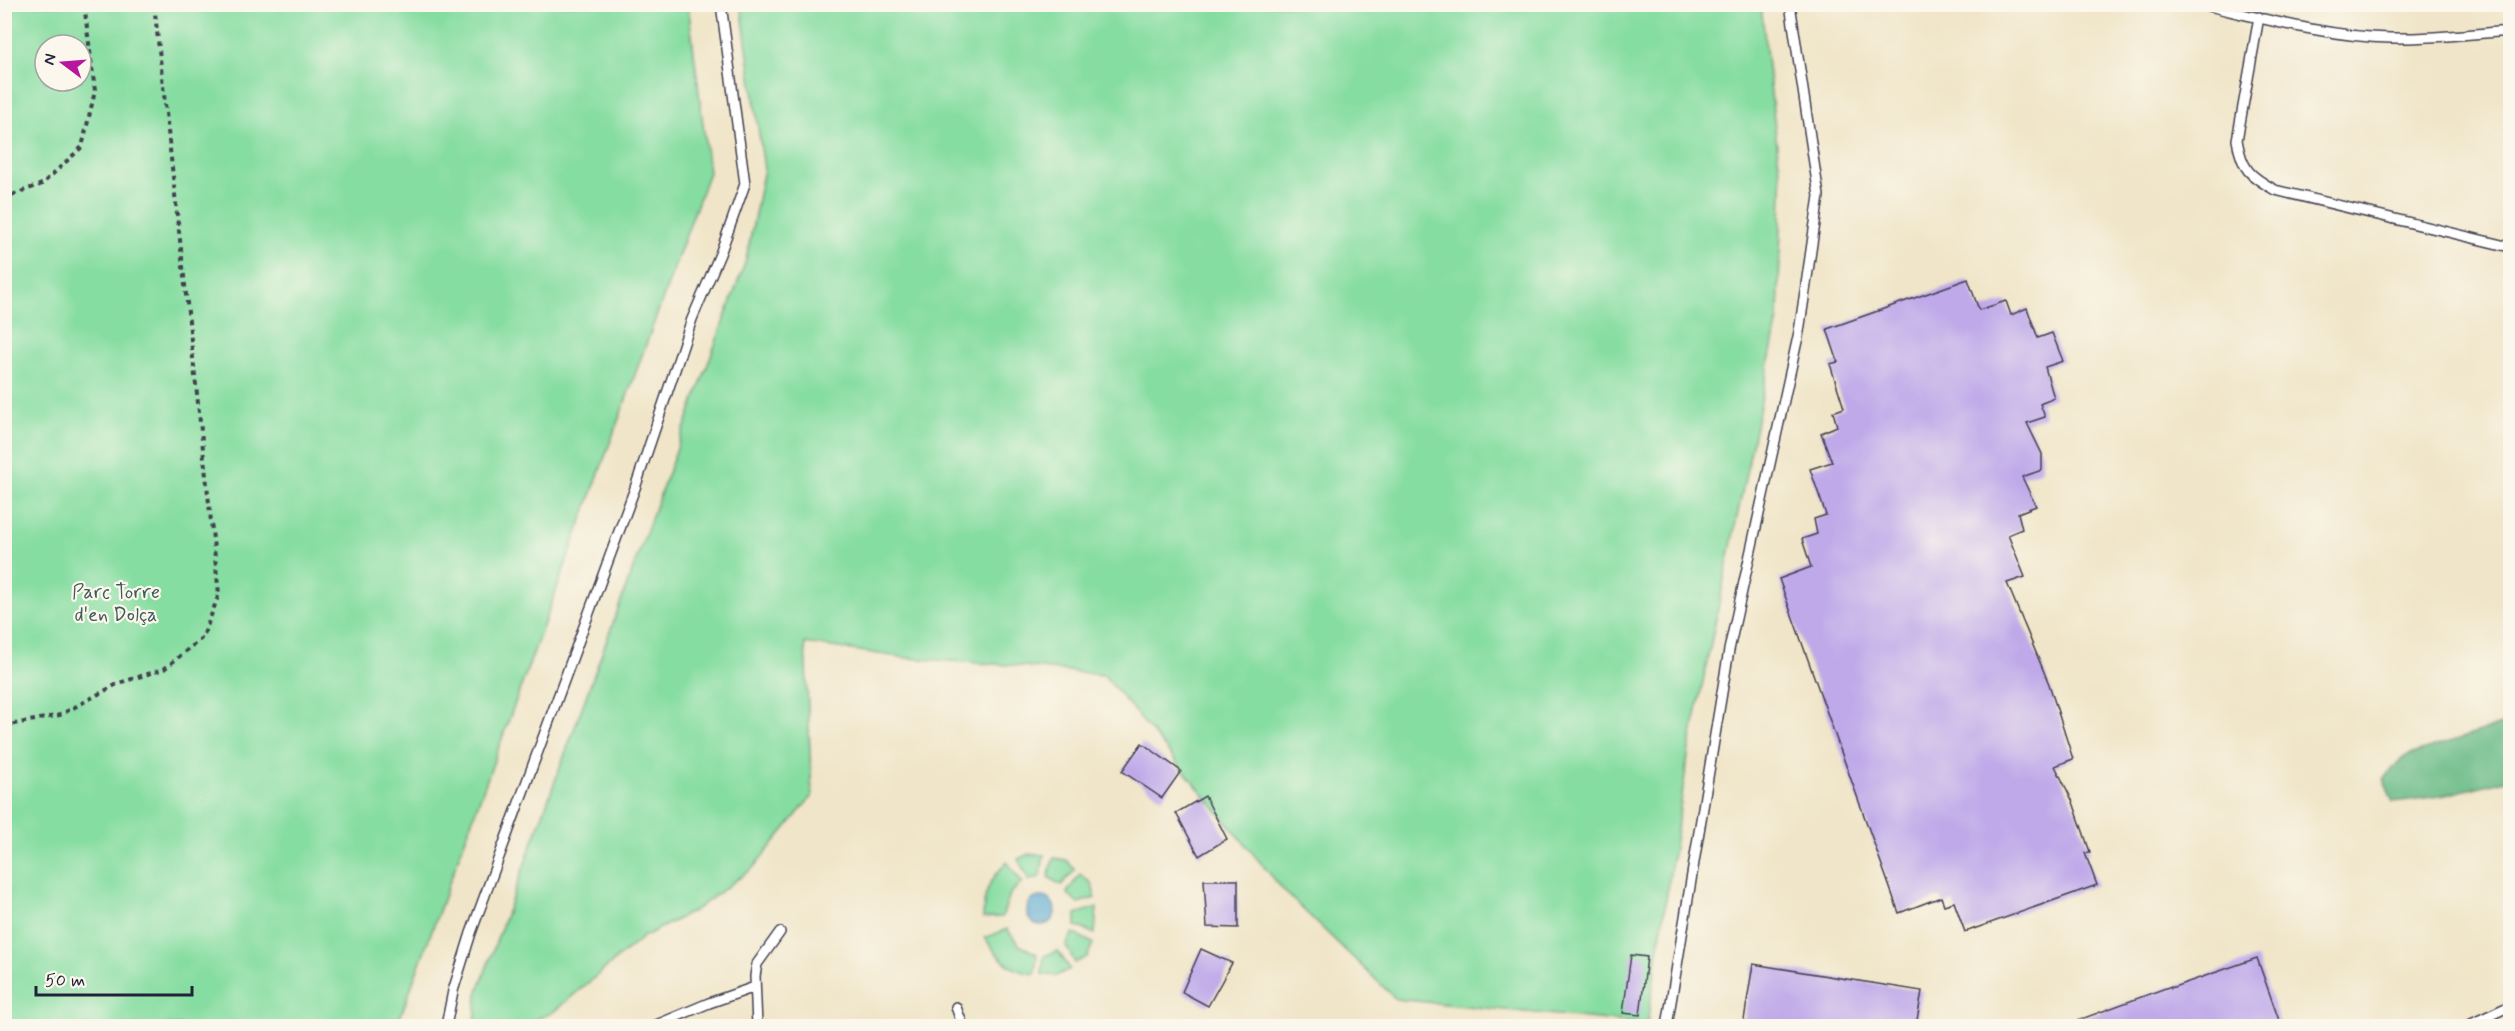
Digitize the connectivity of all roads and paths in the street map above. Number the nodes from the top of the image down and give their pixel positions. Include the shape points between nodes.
1 (84, 4) edge
2 (154, 4) edge
3 (721, 4) edge
4 (1790, 4) edge
5 (2200, 4) edge
6 (2259, 18) junction
7 (2511, 31) edge
8 (4, 198) edge
9 (2511, 247) edge
10 (4, 726) edge
11 (780, 932) dead end
12 (755, 987) junction
13 (2511, 1006) edge
14 (956, 1007) dead end
15 (446, 1026) edge
16 (654, 1026) edge
17 (757, 1026) edge
18 (963, 1026) edge
19 (1667, 1026) edge
20 (2467, 1026) edge

1 - 8 path via 95,91 82,147 42,184
2 - 10 path via 219,594 203,637 164,669 119,683 60,716
3 - 15 lane via 745,184 692,319 635,488 471,933
4 - 19 lane via 1819,196 1799,332 1729,650
5 - 6 lane
6 - 7 lane via 2392,39
6 - 9 lane via 2237,140 2240,160 2252,177 2275,190
11 - 12 lane via 757,964
12 - 16 lane
12 - 17 lane
13 - 20 lane
14 - 18 lane

